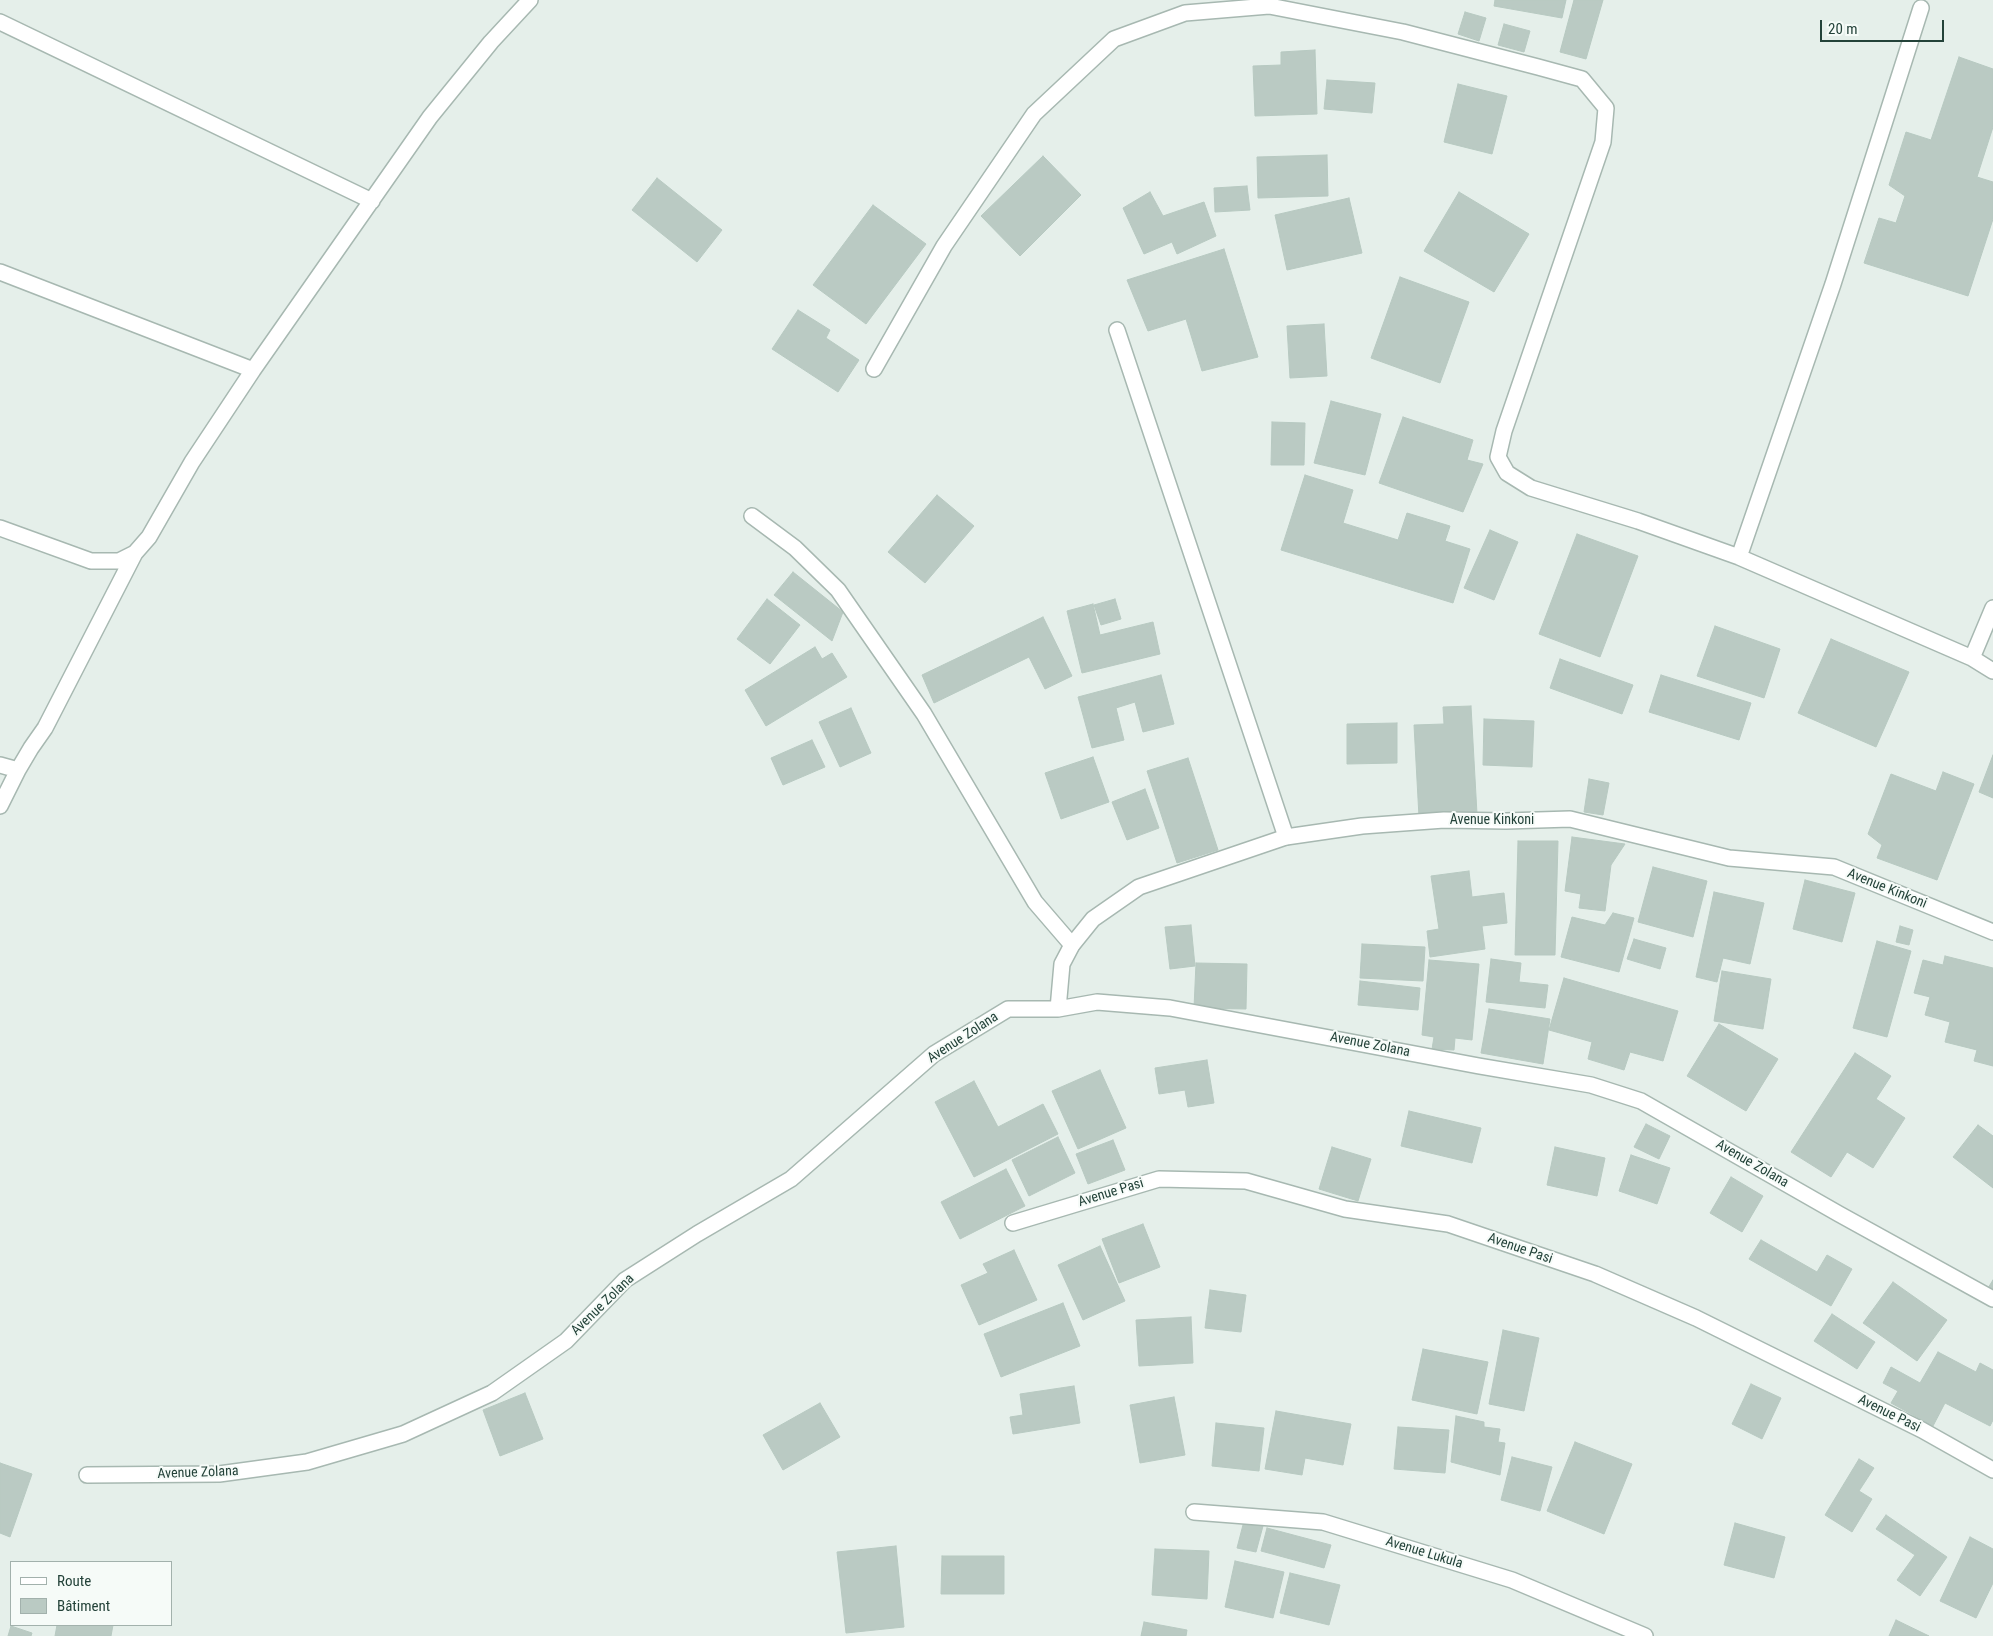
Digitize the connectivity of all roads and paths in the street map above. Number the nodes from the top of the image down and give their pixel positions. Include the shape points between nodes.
1 (530, 0) edge
2 (1921, 8) dead end
3 (0, 22) edge
4 (372, 201) junction
5 (0, 272) edge
6 (1117, 330) dead end
7 (874, 369) dead end
8 (253, 370) junction
9 (752, 516) dead end
10 (0, 528) edge
11 (135, 553) junction
12 (1739, 557) junction
13 (1993, 608) edge
14 (1972, 658) junction
15 (1993, 671) edge
16 (0, 764) edge
17 (18, 770) junction
18 (0, 806) edge
19 (1286, 837) junction
20 (1993, 932) edge
21 (1072, 946) junction
22 (1058, 1009) junction
23 (1013, 1222) dead end
24 (1993, 1299) edge
25 (1993, 1470) edge
26 (87, 1475) dead end
27 (1194, 1512) dead end
28 (1644, 1636) edge

1 - 4 street via 430,117
2 - 12 street via 1833,284
3 - 4 street
4 - 8 street
5 - 8 street
6 - 19 street
7 - 12 street via 944,246 1034,114 1114,39 1185,13 1269,6 1404,32 1582,79 1606,108 1603,142 1504,431 1498,457 1507,472 1531,488
8 - 11 street via 192,462 150,537
9 - 21 street via 795,548 838,590 924,714 1035,902
10 - 11 street via 91,561 119,562
11 - 17 street via 45,728
12 - 14 street
13 - 14 street
14 - 15 street
16 - 17 street
17 - 18 street
19 - 20 street, Avenue Kinkoni via 1362,826 1444,820 1570,818 1730,858 1834,867
19 - 21 street, Avenue Kinkoni via 1140,887 1093,919
21 - 22 street, Avenue Kinkoni via 1062,964
22 - 24 street, Avenue Zolana via 1097,1002 1170,1008 1591,1085 1641,1101
22 - 26 street, Avenue Zolana via 1008,1009 934,1054 791,1179 625,1280 566,1341 492,1393 403,1434 307,1462 219,1474
23 - 25 street, Avenue Pasi via 1159,1179 1246,1181 1345,1209 1448,1224 1595,1274 1696,1318 1922,1430
27 - 28 street, Avenue Lukula via 1323,1522 1512,1580

